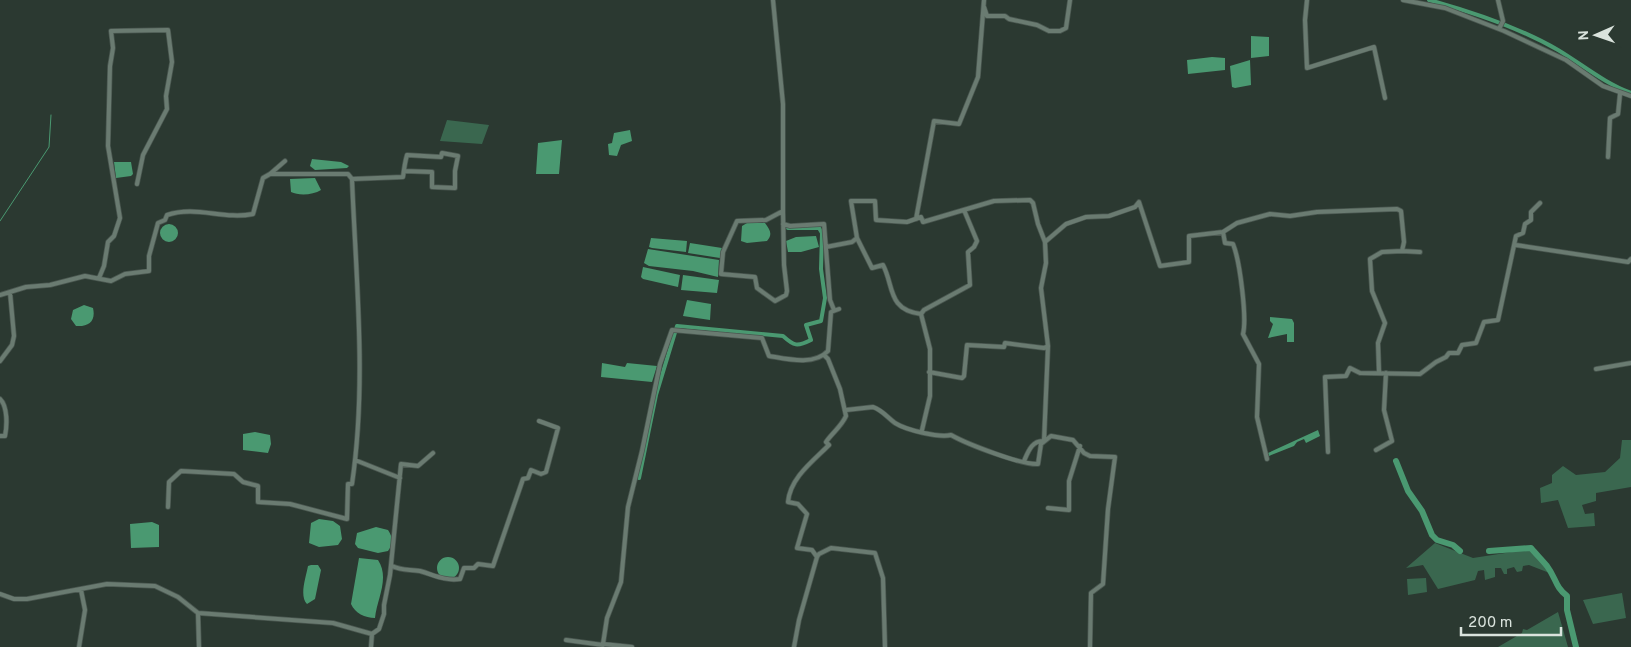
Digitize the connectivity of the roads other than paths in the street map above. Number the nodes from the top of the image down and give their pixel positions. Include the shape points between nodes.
1 (773, 0) edge
2 (984, 0) edge
3 (1070, 0) edge
4 (1307, 0) edge
5 (1403, 0) edge
6 (1498, 0) edge
7 (984, 7) junction
8 (1499, 29) junction
9 (1586, 66) dead end
10 (1581, 70) junction
11 (1620, 94) junction
12 (1631, 96) edge
13 (1385, 98) dead end
14 (1608, 156) dead end
15 (285, 161) dead end
16 (404, 171) junction
17 (270, 174) junction
18 (352, 179) junction
19 (137, 184) dead end
20 (1540, 203) dead end
21 (964, 210) junction
22 (782, 211) junction
23 (916, 219) junction
24 (783, 224) junction
25 (1223, 232) junction
26 (857, 238) junction
27 (1046, 242) junction
28 (1516, 245) junction
29 (826, 246) junction
30 (1402, 251) junction
31 (1420, 252) dead end
32 (1631, 259) edge
33 (99, 278) junction
34 (10, 292) junction
35 (0, 295) edge
36 (920, 314) junction
37 (1048, 346) junction
38 (824, 355) junction
39 (0, 361) edge
40 (1631, 363) edge
41 (1596, 369) dead end
42 (929, 372) junction
43 (1379, 372) junction
44 (1386, 373) junction
45 (0, 399) edge
46 (846, 410) junction
47 (539, 421) dead end
48 (922, 430) junction
49 (0, 436) edge
50 (1044, 441) junction
51 (1080, 446) junction
52 (1376, 450) dead end
53 (433, 452) dead end
54 (1328, 452) dead end
55 (1267, 459) dead end
56 (356, 460) junction
57 (1024, 461) junction
58 (400, 478) junction
59 (168, 507) dead end
60 (1048, 508) dead end
61 (818, 557) junction
62 (392, 566) junction
63 (81, 590) junction
64 (0, 594) edge
65 (198, 613) junction
66 (372, 634) junction
67 (566, 640) dead end
68 (603, 646) edge
69 (80, 647) edge
70 (199, 647) edge
71 (370, 647) edge
72 (632, 647) edge
73 (794, 647) edge
74 (886, 647) edge
75 (1090, 647) edge

1 - 22 street via 784,104
2 - 7 street
3 - 7 street via 1066,28 1060,31 1049,31 1005,16 987,16
4 - 13 street via 1307,68 1374,47
5 - 8 street via 1445,8
6 - 8 street via 1503,21
7 - 23 street via 978,77 960,124 934,121
8 - 10 street via 1548,50
9 - 10 street
10 - 11 street
11 - 12 street
11 - 14 street via 1618,114 1610,118
15 - 17 street
16 - 16 street via 408,155 441,157 442,153 458,156 454,171 455,188 432,187 432,172
16 - 18 street via 403,177
17 - 18 street via 348,174
17 - 33 street via 263,178 253,214 217,215 184,210 167,215 158,223 149,256 149,271 125,274 111,281
18 - 56 street via 361,367
19 - 33 street via 143,155 167,109 172,62 168,30 111,31 108,146 120,218 114,236 108,242
20 - 28 street via 1531,212 1531,220 1525,224 1523,233 1517,234
21 - 23 street via 922,222 921,217
21 - 27 street via 994,201 1030,200
21 - 36 street via 976,241 968,252 970,285
22 - 24 street
22 - 24 street via 766,220 737,221 723,252 721,274 755,277 757,288 774,301 786,295
23 - 26 street via 907,222 876,220 875,201 851,201
24 - 29 street via 824,224
25 - 27 street via 1189,236 1189,262 1160,266 1139,202 1136,207 1108,216 1086,217 1066,224
25 - 30 street via 1237,223 1270,214 1290,216 1393,208 1401,211 1403,217
25 - 55 street via 1226,243 1234,244 1240,264 1246,325 1242,334 1259,364 1257,417
26 - 29 street
26 - 36 street via 872,268 883,265 891,293 898,303 910,313
27 - 37 street via 1041,288
28 - 32 street via 1600,259 1628,262
28 - 44 street via 1498,320 1484,322 1476,343 1462,345 1458,353 1449,352 1420,374
29 - 38 street via 830,300 837,310 829,317 828,351
30 - 31 street
30 - 43 street via 1382,252 1370,259 1372,291 1385,323 1378,343
33 - 34 street via 85,276
34 - 35 street
34 - 39 street via 14,336 12,345
36 - 42 street via 930,349
37 - 42 street via 967,345 962,378
37 - 50 street
38 - 46 street
38 - 68 street via 809,361 769,356 762,338 672,330 660,364 628,507 621,582 607,618
40 - 41 street
42 - 48 street via 930,396
43 - 44 street
43 - 54 street via 1360,373 1350,368 1346,376 1325,377
44 - 52 street via 1384,410 1392,441
45 - 49 street via 5,408 6,432 5,436
46 - 48 street via 873,407 905,428
46 - 61 street via 840,429 827,439 829,445 801,473 789,495 788,502 798,504 808,514 797,548 812,550
47 - 62 street via 558,428 549,464 546,472 541,474 531,470 528,478 523,478 493,566 478,564 474,568 464,568 460,579 444,580
48 - 57 street via 941,437 951,435
50 - 51 street via 1051,436 1073,440
50 - 57 street via 1032,445
50 - 57 street via 1039,450 1038,464
51 - 60 street via 1069,481 1069,510
51 - 75 street via 1090,456 1115,457 1103,584 1092,592
53 - 58 street via 418,466 401,464
56 - 58 street
56 - 59 street via 352,484 348,484 347,518 290,504 258,502 258,486 243,482 236,474 223,472 185,471 177,474 169,482
58 - 62 street
61 - 73 street
61 - 74 street via 831,548 875,553 883,578
62 - 66 street via 384,614 379,629
63 - 64 street via 26,599
63 - 65 street via 107,584 155,586 178,597
63 - 69 street via 85,610
65 - 66 street via 333,623
65 - 70 street
66 - 71 street
67 - 68 street
68 - 72 street

